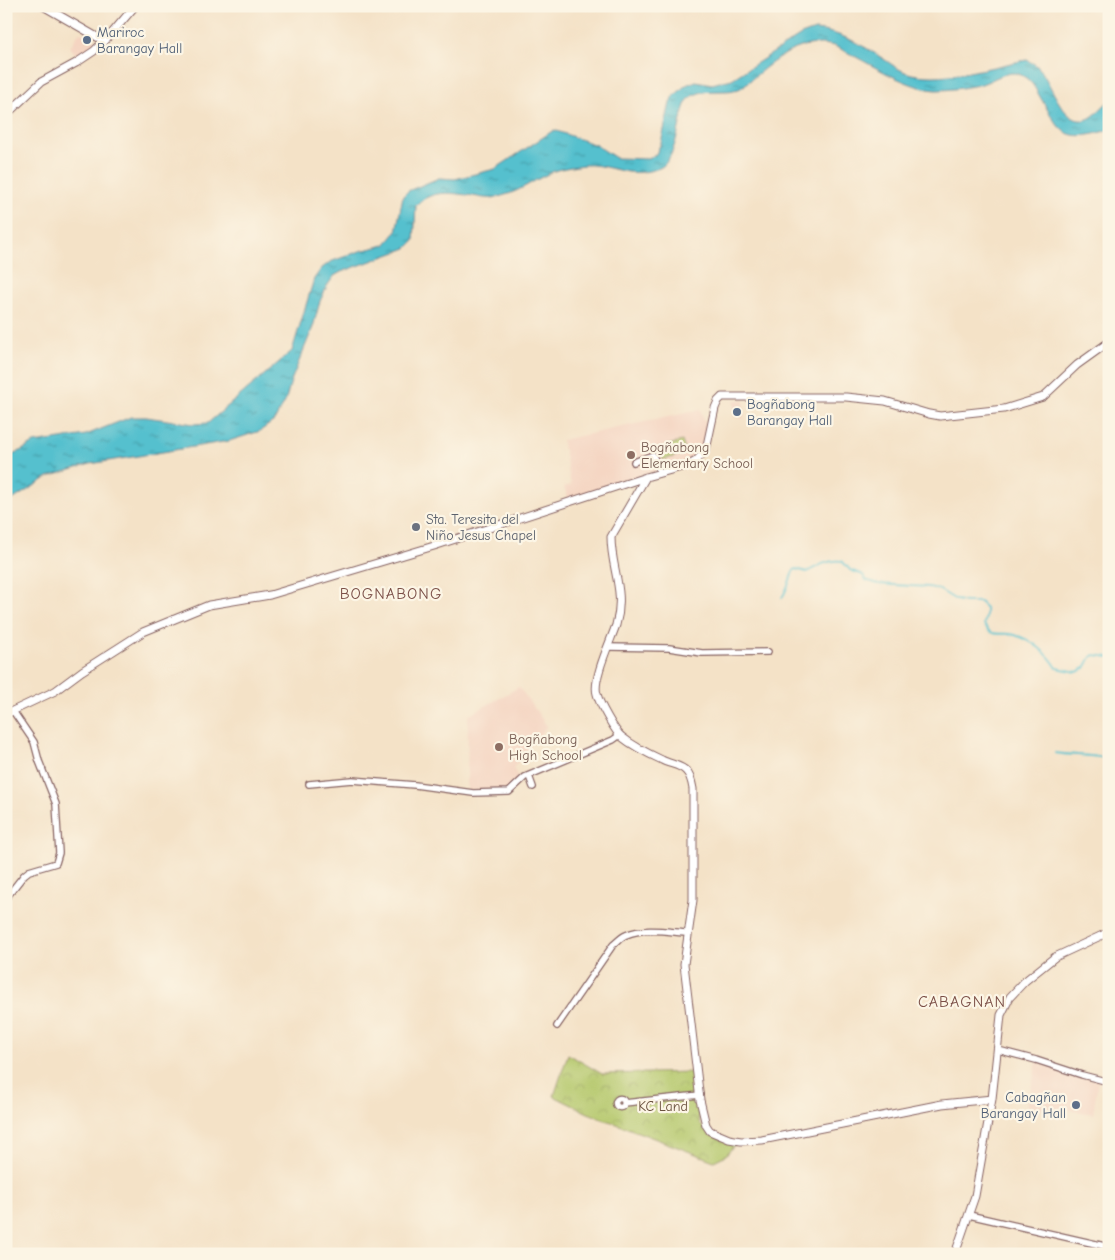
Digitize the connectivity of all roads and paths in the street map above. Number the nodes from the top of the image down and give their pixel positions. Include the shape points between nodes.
1 (42, 6) edge
2 (135, 6) edge
3 (104, 41) junction
4 (6, 115) edge
5 (1109, 342) edge
6 (634, 462) dead end
7 (660, 473) junction
8 (646, 477) junction
9 (608, 648) junction
10 (768, 652) dead end
11 (10, 713) edge
12 (620, 735) junction
13 (529, 776) junction
14 (309, 784) dead end
15 (533, 787) dead end
16 (6, 898) edge
17 (1109, 932) edge
18 (688, 933) junction
19 (557, 1026) dead end
20 (998, 1050) junction
21 (1109, 1082) edge
22 (700, 1095) junction
23 (992, 1099) junction
24 (624, 1103) dead end
25 (969, 1215) junction
26 (1109, 1247) edge
27 (955, 1254) edge

1 - 3 street
2 - 3 street
3 - 4 street via 82,60 41,82
5 - 7 street via 1077,365 1044,397 1004,409 940,416 885,401 846,397 722,397 715,408 708,445 702,456 689,465
6 - 7 street via 653,455
7 - 8 street
8 - 9 street via 611,537 620,605
8 - 11 street via 270,595 209,605 143,632 56,691
9 - 10 street via 670,648 702,653
9 - 12 street via 596,693
11 - 16 street via 34,742 56,804 58,853 56,863 29,871
12 - 13 street
12 - 18 street via 686,771 691,778 694,900
13 - 14 street via 512,791 490,794 373,780
13 - 15 street
17 - 20 street via 1055,957 1025,981 1010,997 1001,1015
18 - 19 street via 656,931 625,935 613,945
18 - 22 street via 684,964
20 - 21 street
20 - 23 street
22 - 23 street via 710,1131 741,1142 942,1104
22 - 24 street
23 - 25 street
25 - 26 street
25 - 27 street

